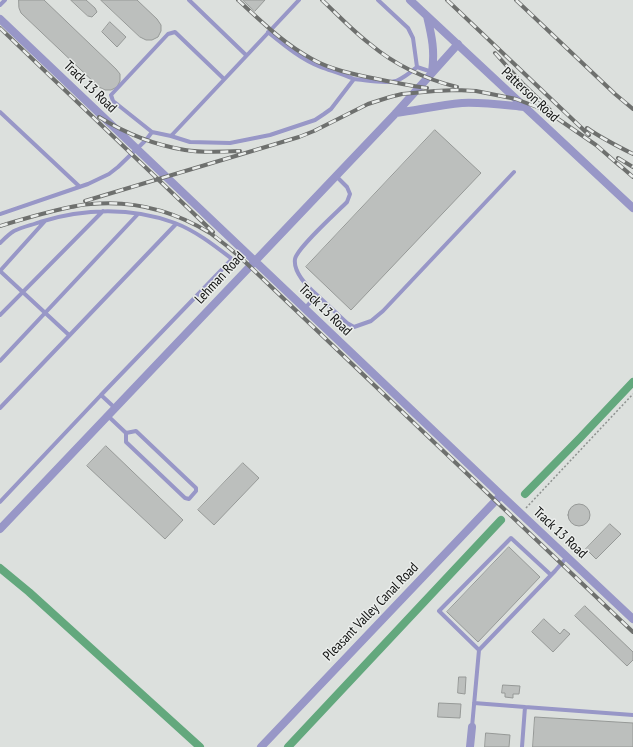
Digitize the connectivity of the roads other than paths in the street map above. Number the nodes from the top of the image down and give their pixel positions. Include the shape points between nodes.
1 (5, 0) edge
2 (189, 0) edge
3 (298, 0) edge
4 (378, 0) edge
5 (410, 0) edge
6 (0, 5) edge
7 (427, 16) junction
8 (0, 18) edge
9 (268, 32) junction
10 (458, 44) junction
11 (246, 55) junction
12 (417, 67) junction
13 (432, 72) junction
14 (224, 79) junction
15 (354, 79) junction
16 (524, 107) junction
17 (0, 112) edge
18 (396, 113) junction
19 (152, 132) junction
20 (171, 136) junction
21 (136, 149) junction
22 (514, 172) dead end
23 (335, 176) junction
24 (80, 187) junction
25 (633, 208) edge
26 (103, 211) junction
27 (0, 214) edge
28 (138, 214) junction
29 (46, 220) junction
30 (176, 224) junction
31 (0, 243) edge
32 (254, 261) junction
33 (0, 271) edge
34 (22, 292) junction
35 (317, 295) junction
36 (305, 308) junction
37 (45, 312) junction
38 (0, 315) edge
39 (69, 335) junction
40 (0, 361) edge
41 (101, 395) junction
42 (0, 408) edge
43 (115, 408) junction
44 (108, 416) junction
45 (126, 433) junction
46 (501, 495) junction
47 (0, 502) edge
48 (0, 529) edge
49 (567, 557) junction
50 (551, 575) junction
51 (633, 619) edge
52 (479, 650) junction
53 (474, 703) junction
54 (525, 708) junction
55 (633, 715) edge
56 (472, 727) joint
57 (261, 747) edge
58 (470, 747) edge
59 (522, 747) edge

1 - 6 lane
2 - 11 lane
3 - 9 lane
4 - 12 lane via 408,28 413,38
5 - 7 street, Patterson Road
7 - 10 street, Patterson Road
7 - 13 street via 434,48
8 - 21 street, Track 13 Road
9 - 11 lane
9 - 15 lane via 319,67
10 - 13 street, Lehman Road
10 - 16 street, Patterson Road
11 - 14 lane
12 - 13 lane
12 - 15 lane via 395,81
13 - 18 street, Lehman Road
14 - 19 lane via 175,32 168,34 110,95 113,101
14 - 20 lane
15 - 20 lane via 331,109 324,114 315,120 270,136 230,143 190,142
16 - 18 street via 464,103
16 - 25 street, Patterson Road
17 - 24 lane
18 - 23 street, Lehman Road
19 - 20 lane
19 - 21 lane
21 - 24 lane via 109,174
21 - 32 street, Track 13 Road
22 - 35 lane via 371,321 354,327
23 - 32 street, Lehman Road
23 - 35 lane via 350,194 346,202 304,245 294,260 297,271
24 - 27 lane
26 - 28 lane
26 - 29 lane via 81,212
26 - 34 lane
28 - 30 lane
28 - 37 lane
29 - 31 lane via 14,231
29 - 33 lane
30 - 39 lane
30 - 41 lane via 211,243 232,259
32 - 36 street, Track 13 Road
32 - 43 street, Lehman Road
33 - 34 lane
34 - 37 lane
34 - 38 lane
35 - 36 lane
36 - 46 street, Track 13 Road
37 - 39 lane
37 - 40 lane
39 - 42 lane
41 - 43 lane
41 - 47 lane
43 - 44 street, Lehman Road
44 - 45 lane
44 - 48 street, Lehman Road
45 - 45 lane via 136,431 196,488 189,499 126,442
46 - 49 street, Track 13 Road
46 - 57 street, Pleasant Valley Canal Road
49 - 50 lane
49 - 51 street, Track 13 Road
50 - 52 lane
50 - 52 lane via 510,538 439,611
52 - 53 lane
53 - 54 lane
53 - 56 lane
54 - 55 lane
54 - 59 lane
56 - 58 street

